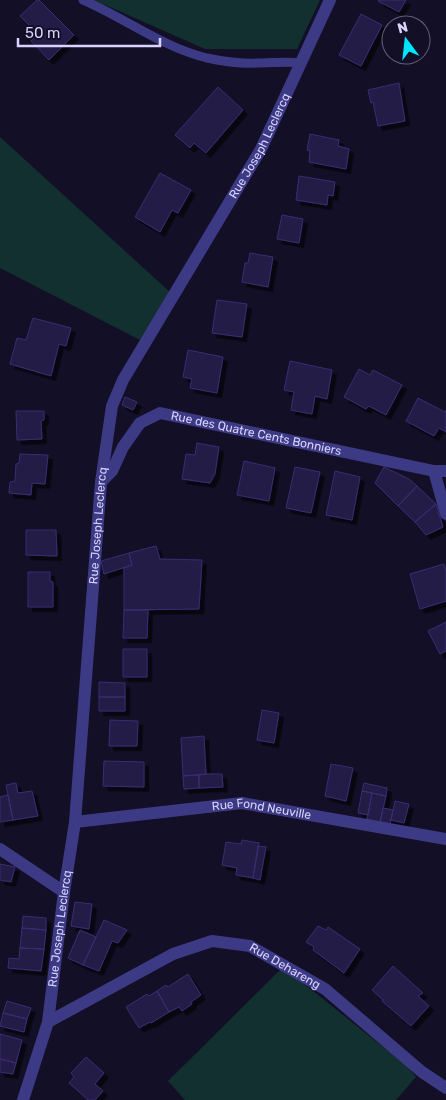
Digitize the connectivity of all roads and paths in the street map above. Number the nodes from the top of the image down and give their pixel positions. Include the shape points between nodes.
1 (83, 0) edge
2 (330, 0) edge
3 (302, 63) junction
4 (440, 471) edge
5 (101, 482) junction
6 (446, 514) edge
7 (75, 822) junction
8 (446, 839) edge
9 (0, 849) edge
10 (64, 892) junction
11 (48, 1022) junction
12 (446, 1088) edge
13 (24, 1100) edge

1 - 3 lane via 155,38 208,58
2 - 3 street, Rue Joseph Leclercq
3 - 5 street, Rue Joseph Leclercq via 261,149 123,380 112,406
4 - 5 street, Rue des Quatre Cents Bonniers via 160,413 140,423 123,446 112,471
4 - 6 street
5 - 7 street, Rue Joseph Leclercq
7 - 8 street, Rue Fond Neuville via 242,804
7 - 10 street, Rue Joseph Leclercq
9 - 10 street
10 - 11 street, Rue Joseph Leclercq
11 - 12 street, Rue Dehareng via 173,954 212,941 250,946 325,989 422,1072
11 - 13 street, Rue Joseph Leclercq

